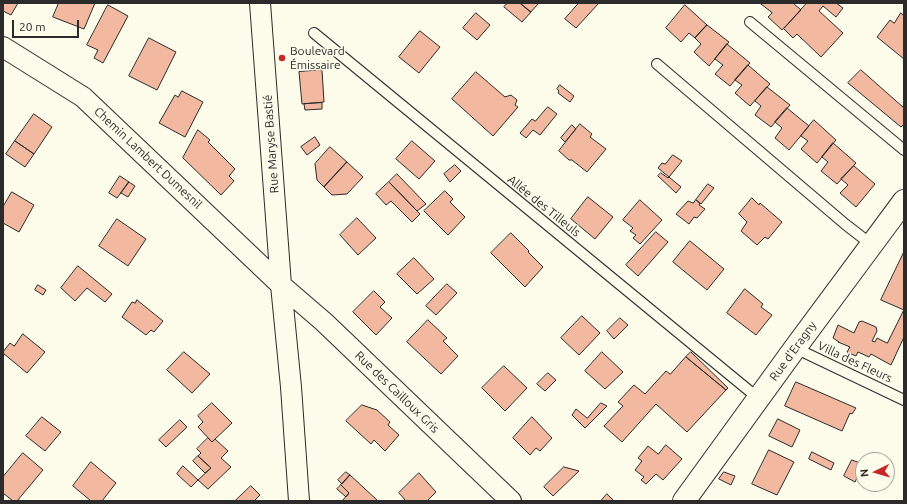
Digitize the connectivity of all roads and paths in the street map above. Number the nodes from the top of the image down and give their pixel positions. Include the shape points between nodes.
1 (260, 3) edge
2 (750, 22) dead end
3 (314, 33) dead end
4 (3, 47) edge
5 (657, 64) dead end
6 (904, 150) edge
7 (904, 201) edge
8 (872, 245) junction
9 (281, 284) junction
10 (795, 348) junction
11 (758, 398) junction
12 (904, 400) edge
13 (300, 501) edge
14 (512, 501) edge
15 (684, 501) edge

1 - 9 street, Rue Maryse Bastié
2 - 6 lane
3 - 11 lane, Allée des Tilleuls
4 - 9 street, Chemin Lambert Dumesnil via 83,98
5 - 8 lane
7 - 8 main road, Rue d'Eragny
8 - 10 main road, Rue d'Eragny
9 - 13 street, Rue Maryse Bastié
9 - 14 street, Rue des Cailloux Gris
10 - 11 main road, Rue d'Eragny
10 - 12 lane, Villa des Fleurs
11 - 15 main road, Rue d'Eragny

